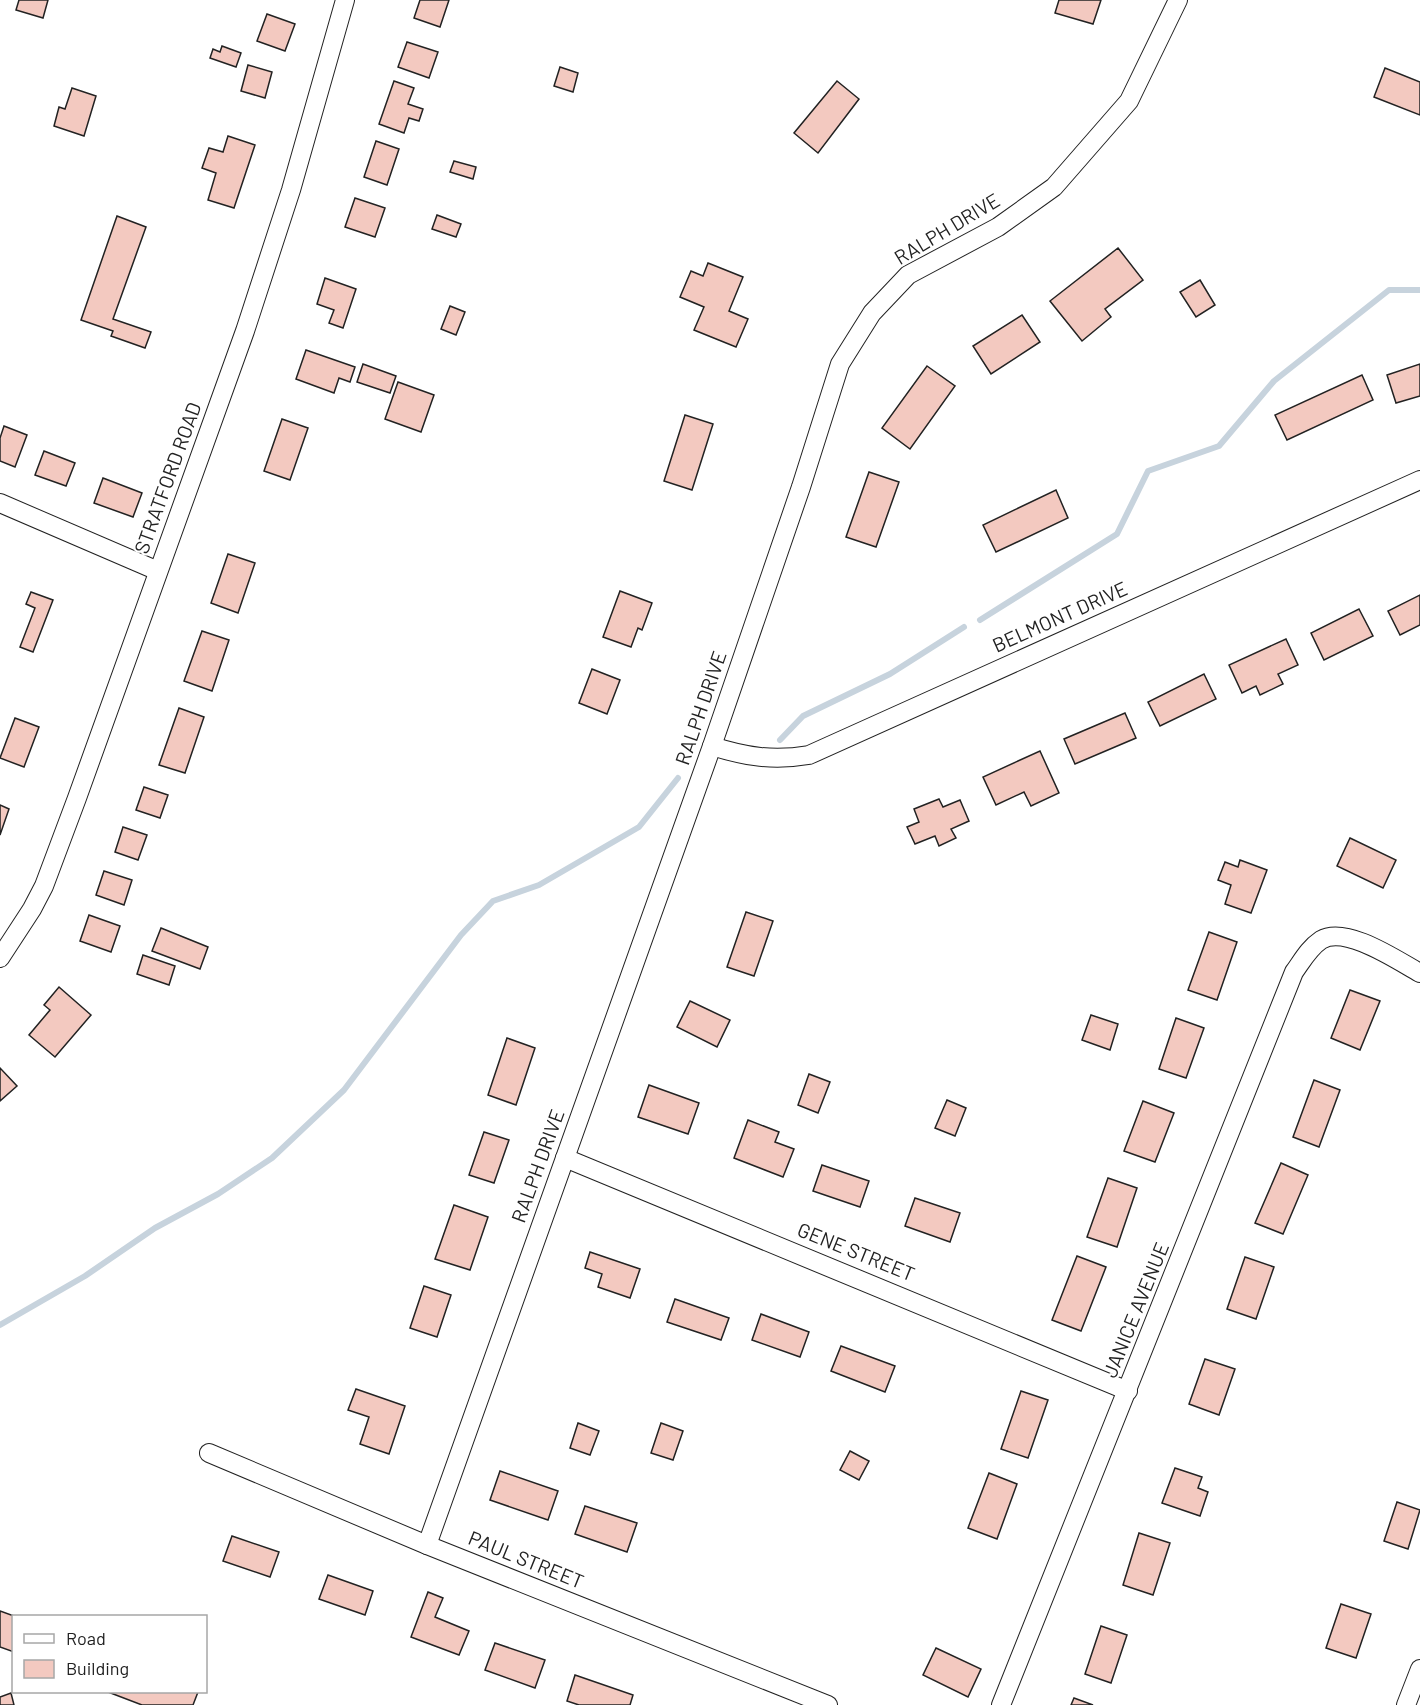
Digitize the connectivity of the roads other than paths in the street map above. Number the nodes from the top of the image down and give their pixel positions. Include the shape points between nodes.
1 (345, 0) edge
2 (1178, 0) edge
3 (1420, 480) edge
4 (0, 503) edge
5 (158, 570) junction
6 (712, 746) junction
7 (0, 958) edge
8 (1420, 974) edge
9 (565, 1158) junction
10 (1128, 1391) junction
11 (209, 1453) dead end
12 (427, 1545) junction
13 (1420, 1669) edge
14 (828, 1705) edge
15 (1001, 1705) edge
16 (1406, 1705) edge

1 - 5 street, STRATFORD ROAD via 291,190 245,331
2 - 6 street, RALPH DRIVE via 1129,101 1054,187 998,227 909,275 872,313 840,364
3 - 6 street, BELMONT DRIVE via 809,755 783,760 757,758
4 - 5 street
5 - 7 street, STRATFORD ROAD via 44,886
6 - 9 street, RALPH DRIVE
8 - 10 street, JANICE AVENUE via 1349,938 1323,939 1308,952 1294,972
9 - 10 street, GENE STREET
9 - 12 street, RALPH DRIVE
10 - 15 street, JANICE AVENUE
11 - 12 street, PAUL STREET
12 - 14 street, PAUL STREET
13 - 16 street

